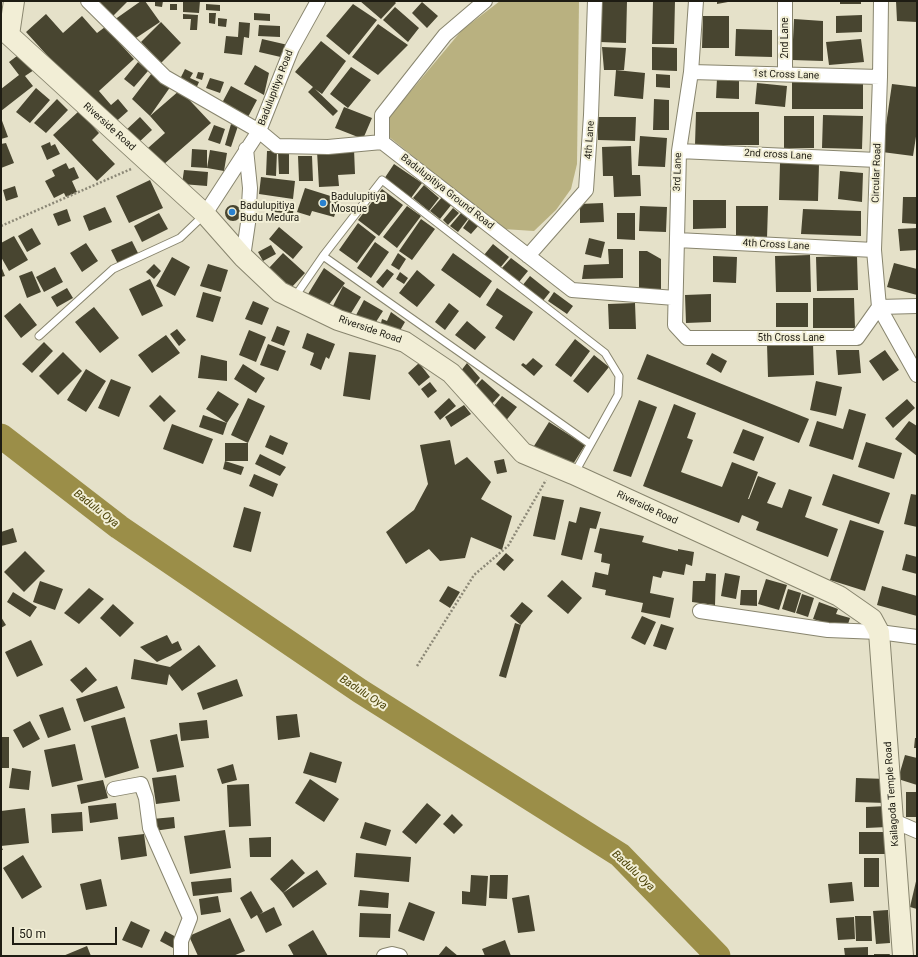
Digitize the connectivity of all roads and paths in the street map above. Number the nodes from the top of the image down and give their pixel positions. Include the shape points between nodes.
1 (14, 1) edge
2 (88, 1) edge
3 (318, 1) edge
4 (485, 1) edge
5 (595, 1) edge
6 (696, 1) edge
7 (785, 1) edge
8 (881, 1) edge
9 (691, 72) junction
10 (785, 74) junction
11 (880, 77) junction
12 (259, 131) junction
13 (382, 142) junction
14 (246, 150) junction
15 (679, 150) junction
16 (877, 160) junction
17 (146, 161) junction
18 (206, 214) junction
19 (1, 226) edge
20 (677, 240) junction
21 (874, 250) junction
22 (323, 256) junction
23 (528, 256) junction
24 (243, 257) junction
25 (294, 298) junction
26 (675, 298) junction
27 (917, 306) edge
28 (879, 307) junction
29 (39, 336) dead end
30 (688, 338) joint
31 (917, 375) edge
32 (590, 444) junction
33 (554, 466) junction
34 (573, 474) junction
35 (700, 611) dead end
36 (879, 632) junction
37 (917, 637) edge
38 (417, 666) dead end
39 (114, 789) dead end
40 (894, 820) junction
41 (917, 831) edge
42 (181, 956) edge
43 (384, 956) edge
44 (400, 956) edge
45 (903, 956) edge

1 - 17 street, Riverside Road via 9,36
2 - 12 street via 165,77
3 - 12 street, Badulupitiya Road via 292,48
4 - 13 street via 445,35 382,115
5 - 23 street, 4th Lane via 586,190
6 - 9 street, 3rd Lane
7 - 10 street, 2nd Lane
8 - 11 street, Circular Road
9 - 10 street, 1st Cross Lane
9 - 15 street, 3rd Lane
10 - 11 street, 1st Cross Lane
11 - 16 street, Circular Road
12 - 13 street via 277,146 328,147
12 - 14 street, Badulupitiya Road
13 - 23 street, Badulupitiya Ground Road
14 - 18 street, Badulupitiya Road
14 - 24 street via 250,188
15 - 16 street, 2nd cross Lane
15 - 20 street, 3rd Lane
16 - 21 street, Circular Road
17 - 18 street, Riverside Road
17 - 19 path
18 - 24 street, Riverside Road
18 - 29 lane via 180,238 113,269
20 - 21 street, 4th Cross Lane
20 - 26 street, 3rd Lane
21 - 28 street, Circular Road
22 - 25 lane
22 - 32 lane
22 - 32 lane via 382,180 605,353 619,376 618,395
23 - 26 street, Badulupitiya Ground Road via 572,290
24 - 25 street, Riverside Road via 280,292
25 - 33 street, Riverside Road via 338,320 405,342 451,373 523,453
26 - 30 street, 3rd Lane via 675,325
27 - 28 street
28 - 30 street, 5th Cross Lane via 857,338
28 - 31 street
32 - 34 lane
33 - 34 street, Riverside Road
33 - 38 path via 508,546 474,575
34 - 36 street, Riverside Road via 839,596 872,618
35 - 36 street via 828,630
36 - 37 street
36 - 40 street, Kailagoda Temple Road
39 - 42 street via 141,784 146,798 150,828 190,918 181,941
40 - 41 street
40 - 45 street, Kailagoda Temple Road
43 - 44 street

